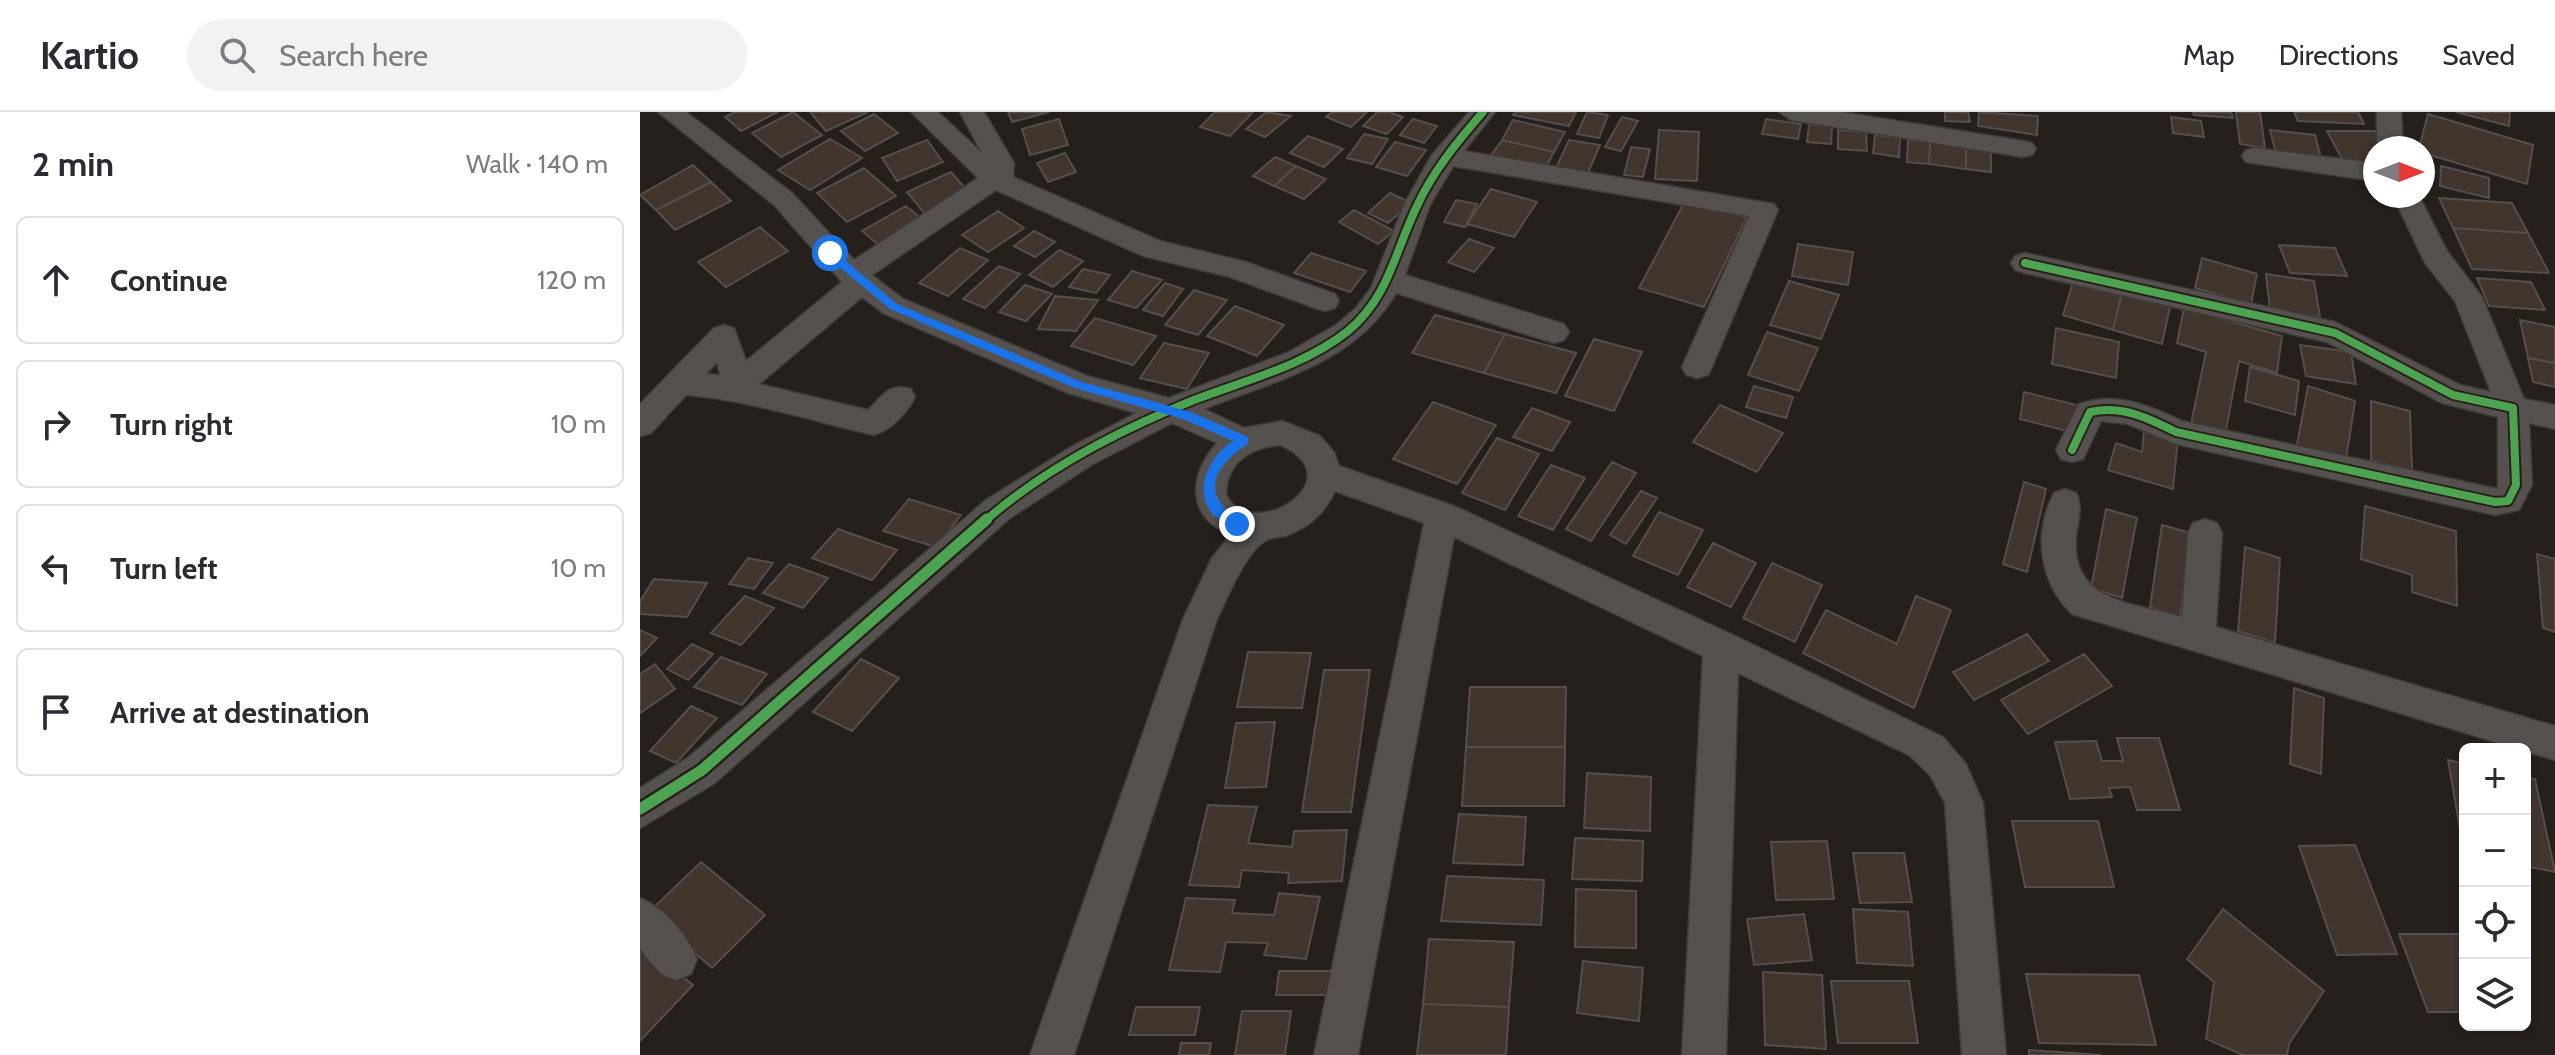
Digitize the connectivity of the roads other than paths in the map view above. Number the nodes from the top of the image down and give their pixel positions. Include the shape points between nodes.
1 (670, 112) edge
2 (923, 112) edge
3 (972, 112) edge
4 (1791, 112) edge
5 (2389, 112) edge
6 (1473, 114) edge
7 (2390, 136) edge
8 (2023, 149) dead end
9 (1444, 156) junction
10 (2255, 156) dead end
11 (2363, 170) edge
12 (996, 180) junction
13 (2412, 208) edge
14 (2025, 263) dead end
15 (857, 279) junction
16 (1389, 280) junction
17 (1325, 301) dead end
18 (1554, 332) dead end
19 (1697, 367) dead end
20 (677, 383) junction
21 (738, 386) junction
22 (900, 397) dead end
23 (2513, 408) junction
24 (1170, 410) junction
25 (2555, 417) edge
26 (640, 424) edge
27 (1243, 441) junction
28 (2072, 450) dead end
29 (1326, 475) junction
30 (2065, 502) dead end
31 (1442, 516) junction
32 (1256, 527) junction
33 (2205, 533) dead end
34 (2198, 636) junction
35 (1721, 646) junction
36 (2555, 743) edge
37 (640, 809) edge
38 (640, 918) edge
39 (676, 959) dead end
40 (1052, 1055) edge
41 (1336, 1055) edge
42 (1704, 1055) edge
43 (1984, 1055) edge

1 - 15 street via 783,199
2 - 12 street
3 - 12 street via 1001,163 1002,174
4 - 8 street
5 - 7 street
6 - 9 street
9 - 16 street via 1416,208
9 - 19 street via 1765,210
10 - 11 street
12 - 15 street
12 - 17 street via 1153,249 1250,273
13 - 23 street via 2435,256 2468,297
14 - 23 street via 2335,333 2453,395
15 - 21 street
15 - 24 street via 893,306 1079,385
16 - 18 street
16 - 24 street via 1376,304 1345,333 1278,369
20 - 21 street
20 - 21 street via 724,336
20 - 26 street
21 - 22 street via 759,397 874,423
23 - 25 street
23 - 28 street via 2516,485 2503,503 2176,432 2107,406 2090,412
24 - 27 street
24 - 37 street via 1042,478 998,509 702,770
27 - 29 street via 1282,433 1300,438 1314,446
27 - 32 street via 1214,467 1211,500 1220,514
29 - 31 street
29 - 32 street via 1311,505 1295,517
30 - 34 street via 2056,550 2069,592 2100,611
31 - 35 street
31 - 41 street
32 - 40 street via 1224,568 1200,619
33 - 34 street
34 - 36 street
35 - 42 street
35 - 43 street via 1922,743 1939,755 1955,778 1964,803
38 - 39 street

